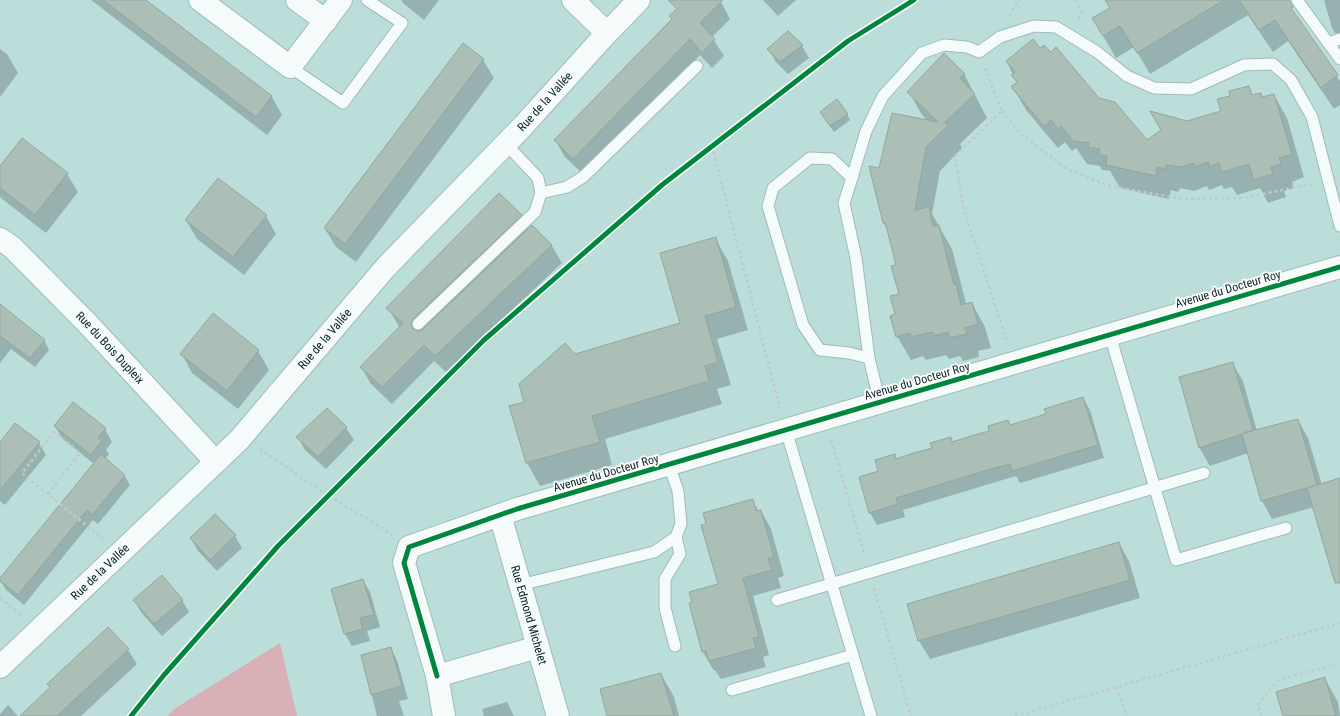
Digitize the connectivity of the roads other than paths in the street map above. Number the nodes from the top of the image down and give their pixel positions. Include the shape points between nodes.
1 (200, 0) edge
2 (297, 0) edge
3 (342, 0) edge
4 (367, 0) edge
5 (573, 0) edge
6 (639, 0) edge
7 (1297, 0) edge
8 (326, 21) junction
9 (607, 33) junction
10 (1340, 39) edge
11 (1328, 43) junction
12 (1340, 59) edge
13 (697, 66) dead end
14 (290, 67) junction
15 (506, 144) junction
16 (852, 178) junction
17 (541, 193) junction
18 (1340, 226) edge
19 (0, 239) edge
20 (1340, 267) edge
21 (418, 324) dead end
22 (1110, 335) junction
23 (869, 358) junction
24 (880, 403) junction
25 (786, 430) junction
26 (216, 462) junction
27 (669, 465) junction
28 (1204, 473) dead end
29 (1155, 488) junction
30 (500, 515) junction
31 (1286, 528) dead end
32 (676, 537) junction
33 (831, 584) junction
34 (520, 585) junction
35 (777, 600) dead end
36 (538, 646) junction
37 (675, 646) dead end
38 (853, 656) junction
39 (0, 667) edge
40 (437, 676) junction
41 (732, 690) dead end
42 (444, 716) edge
43 (558, 716) edge
44 (871, 716) edge

1 - 14 street
2 - 8 street
3 - 8 street
4 - 14 lane via 402,23 342,103
5 - 9 street
6 - 9 street, Rue de la Vallée
7 - 11 lane
8 - 14 street
9 - 15 street, Rue de la Vallée
10 - 11 lane
11 - 12 lane
13 - 17 lane via 583,177 567,187
15 - 17 lane via 538,178
15 - 26 street, Rue de la Vallée via 386,267 239,440
16 - 18 lane via 866,131 883,96 922,53 944,45 967,47 979,52 1000,37 1034,26 1056,27 1097,52 1127,76 1154,88 1191,89 1244,65 1274,64 1291,80 1312,117
16 - 23 lane via 844,203 856,258
16 - 23 lane via 832,159 810,158 773,188 768,206 803,326 820,350
17 - 21 lane via 535,212
19 - 26 street, Rue du Bois Dupleix via 12,247 87,323
20 - 22 street, Avenue du Docteur Roy
22 - 24 street, Avenue du Docteur Roy
22 - 29 lane
23 - 24 lane
24 - 25 street, Avenue du Docteur Roy
25 - 27 street, Avenue du Docteur Roy
25 - 33 lane
26 - 39 street, Rue de la Vallée
27 - 30 street, Avenue du Docteur Roy
27 - 32 lane via 678,491 681,524
28 - 29 lane
29 - 31 lane via 1176,560
29 - 33 lane
30 - 34 street, Rue Edmond Michelet
30 - 40 street, Avenue du Docteur Roy via 409,547 404,563
32 - 34 lane via 654,552
32 - 37 lane via 680,554 665,579 665,608
33 - 35 lane
33 - 38 lane
34 - 36 street, Rue Edmond Michelet
36 - 40 street
36 - 43 street, Rue Edmond Michelet
38 - 41 lane
38 - 44 lane
40 - 42 street

